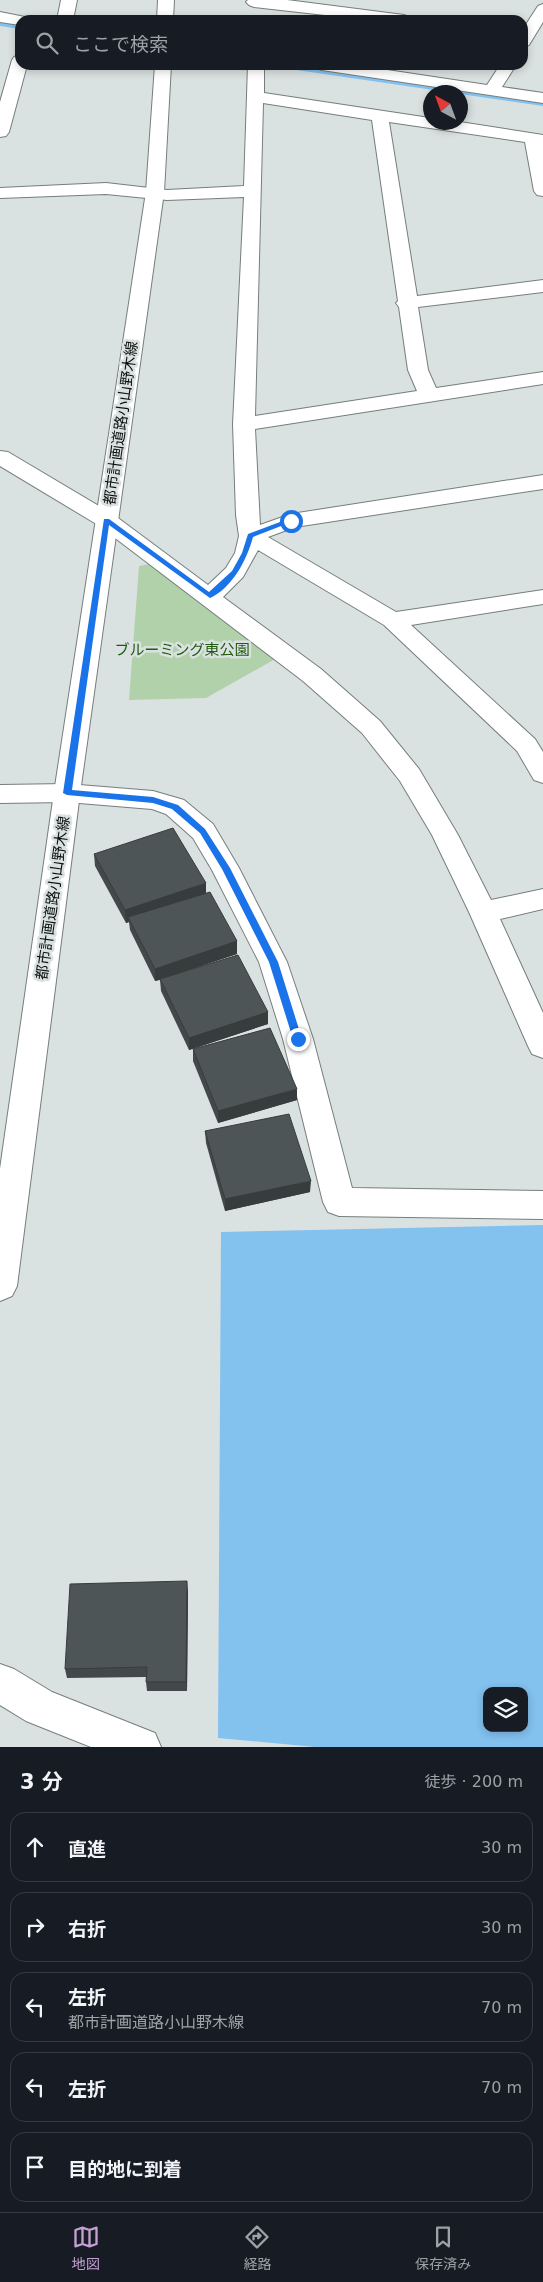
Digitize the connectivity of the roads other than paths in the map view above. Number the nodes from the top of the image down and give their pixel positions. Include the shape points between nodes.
1 (69, 0) edge
2 (166, 0) edge
3 (254, 1) edge
4 (543, 9) edge
5 (66, 15) edge
6 (165, 15) edge
7 (255, 15) edge
8 (366, 15) edge
9 (0, 17) edge
10 (15, 19) edge
11 (528, 32) edge
12 (15, 64) edge
13 (162, 70) edge
14 (256, 70) edge
15 (356, 70) edge
16 (505, 70) edge
17 (492, 90) junction
18 (255, 97) junction
19 (543, 98) edge
20 (380, 116) junction
21 (0, 132) edge
22 (538, 140) edge
23 (253, 191) junction
24 (543, 191) edge
25 (0, 192) edge
26 (154, 192) junction
27 (543, 286) edge
28 (406, 302) junction
29 (543, 378) edge
30 (428, 396) junction
31 (244, 424) junction
32 (0, 457) edge
33 (543, 482) edge
34 (106, 520) junction
35 (250, 536) junction
36 (210, 596) junction
37 (543, 597) edge
38 (392, 620) junction
39 (534, 741) edge
40 (543, 774) edge
41 (67, 793) junction
42 (0, 794) edge
43 (543, 899) edge
44 (483, 912) junction
45 (543, 1046) edge
46 (543, 1205) edge
47 (0, 1286) edge
48 (0, 1683) edge
49 (141, 1747) edge

1 - 5 street
2 - 6 street
3 - 7 street
3 - 8 street
4 - 11 street
9 - 10 street
12 - 21 street
13 - 26 street, 都市計画道路小山野木線
14 - 18 street
15 - 17 street
16 - 17 street
17 - 19 street
18 - 20 street
18 - 23 street
20 - 22 street
20 - 28 street
22 - 24 street
23 - 26 street via 167,195
23 - 31 street
25 - 26 street via 115,189
26 - 34 street, 都市計画道路小山野木線
27 - 28 street
28 - 30 street via 418,370
29 - 30 street
30 - 31 street
31 - 35 street
32 - 34 street
33 - 35 street via 291,521
34 - 36 street
34 - 41 street, 都市計画道路小山野木線
35 - 36 street via 246,553 235,572
35 - 38 street
36 - 44 street via 312,674 371,727 410,775 445,835
37 - 38 street
38 - 39 street
39 - 40 street
41 - 42 street
41 - 46 street via 153,800 175,807 203,831 226,868 273,962 298,1039 339,1202
41 - 47 street, 都市計画道路小山野木線
43 - 44 street
44 - 45 street
48 - 49 street via 40,1707

